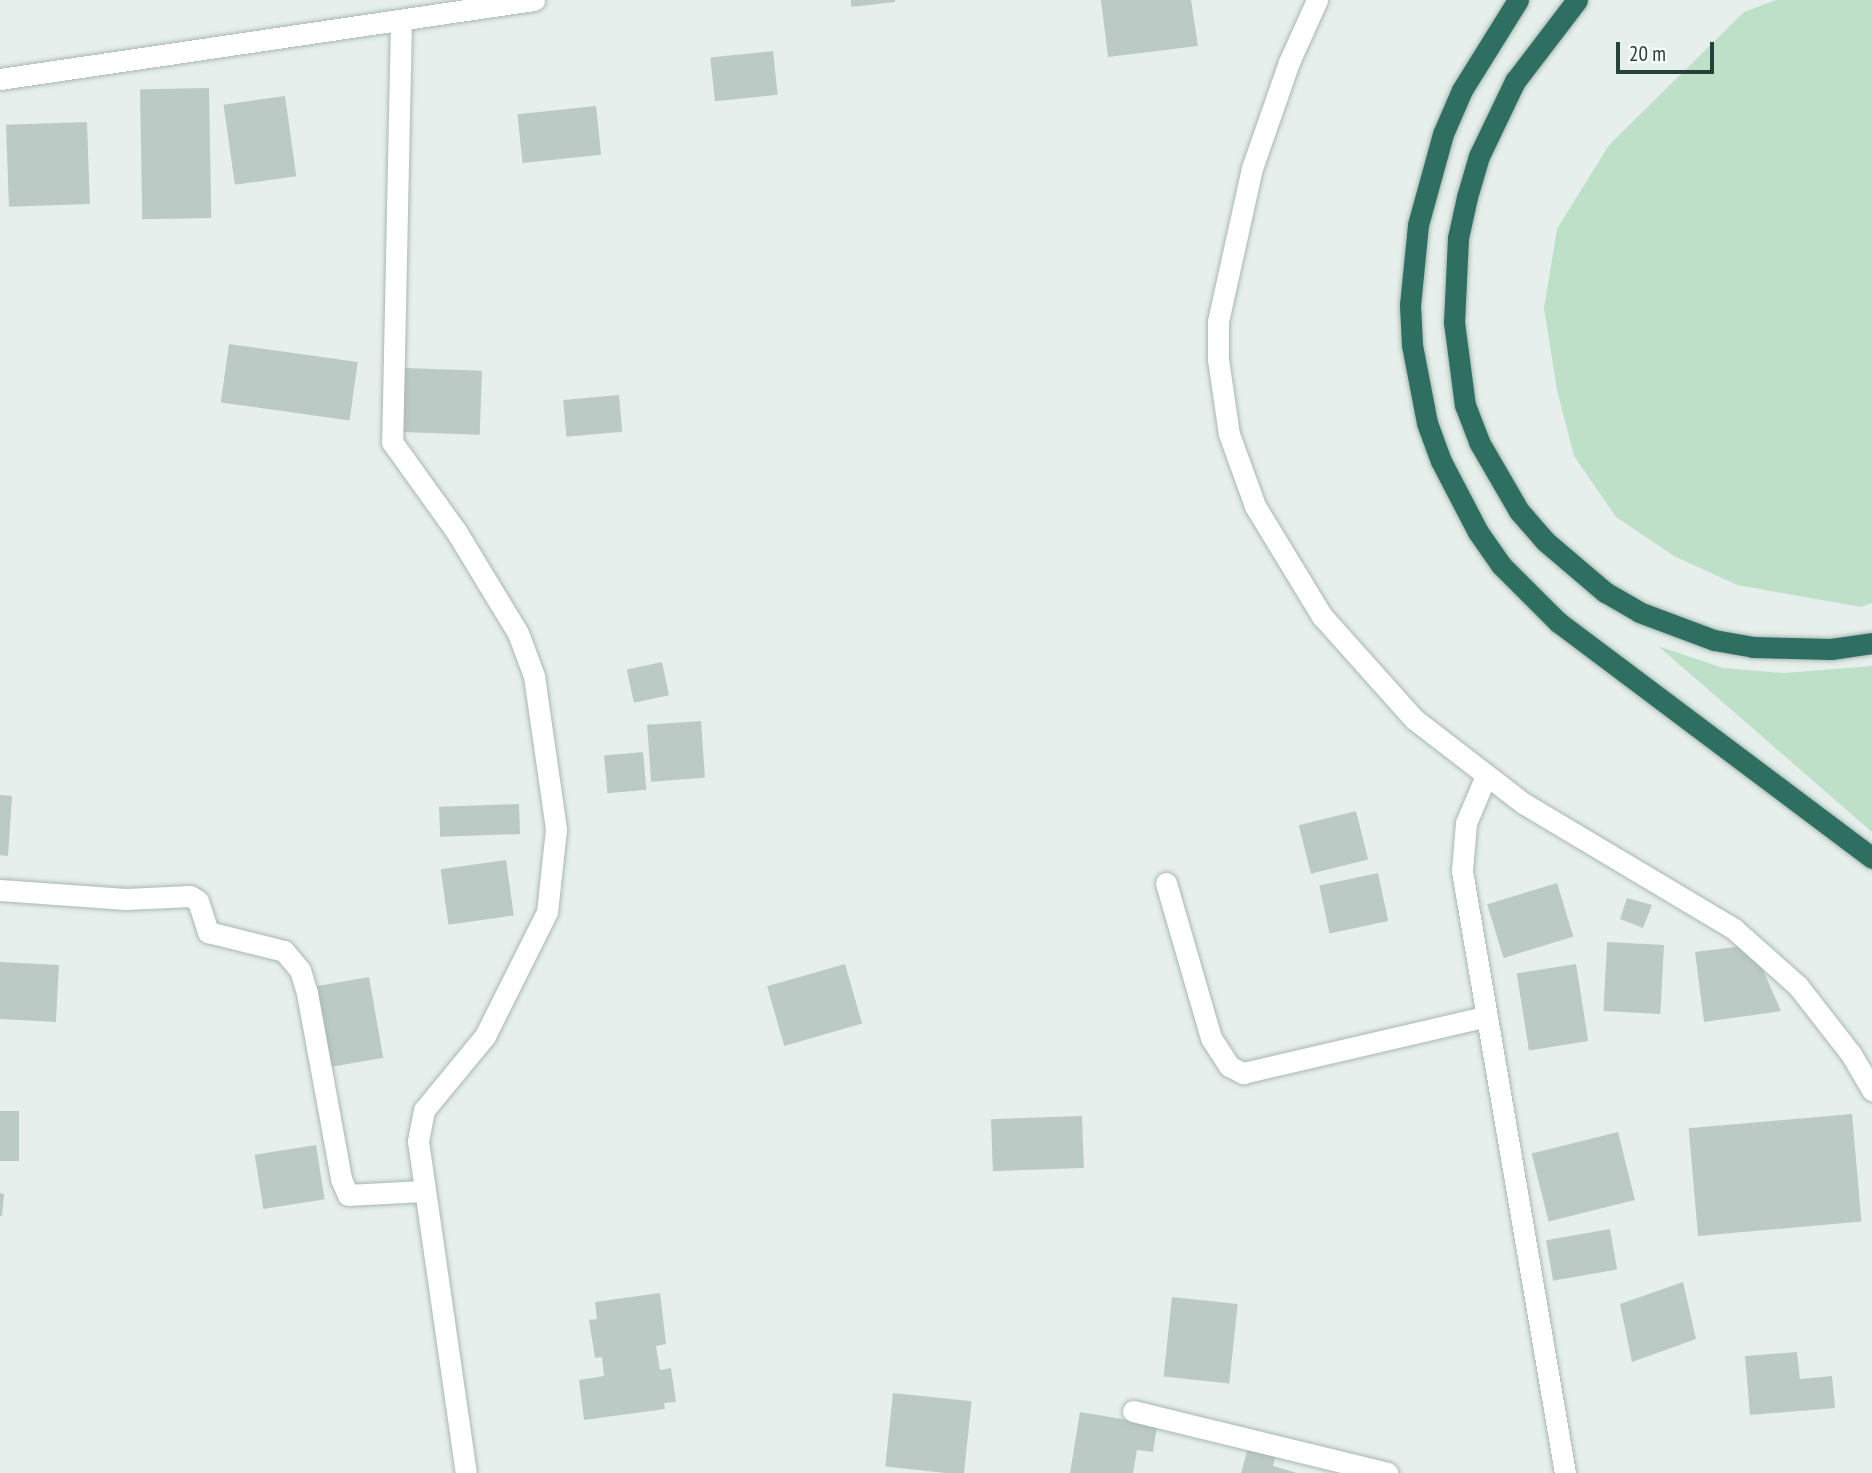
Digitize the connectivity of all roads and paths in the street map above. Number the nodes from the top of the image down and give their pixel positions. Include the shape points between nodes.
1 (534, 0) edge
2 (1317, 0) edge
3 (1518, 0) edge
4 (1577, 0) edge
5 (401, 20) junction
6 (0, 79) edge
7 (1872, 643) edge
8 (1485, 778) junction
9 (1872, 858) edge
10 (1166, 883) dead end
11 (0, 890) edge
12 (1483, 1017) junction
13 (1872, 1090) edge
14 (422, 1191) junction
15 (1133, 1411) dead end
16 (466, 1473) edge
17 (1388, 1473) edge
18 (1565, 1473) edge

1 - 5 street
2 - 8 street via 1269,115 1223,283 1218,359 1228,434 1255,506 1322,617 1381,687
3 - 9 highway via 1462,90 1443,134 1418,225 1410,304 1412,345 1427,424 1441,461 1486,543 1558,622
4 - 7 highway via 1515,81 1479,156 1466,197 1457,252 1454,322 1465,405 1479,442 1519,511 1545,541 1605,592 1639,612 1714,640 1752,647 1831,649
5 - 6 street
5 - 14 street via 392,442 456,531 518,633 534,676 556,829 547,912 485,1036 424,1110 418,1140
8 - 12 street via 1466,822 1462,871
8 - 13 street via 1734,929 1819,1011
10 - 12 street via 1211,1038 1229,1066 1243,1073
11 - 14 street via 126,899 190,896 201,906 206,930 284,951 300,970 307,993 341,1179 348,1195
12 - 18 street
14 - 16 street
15 - 17 street

